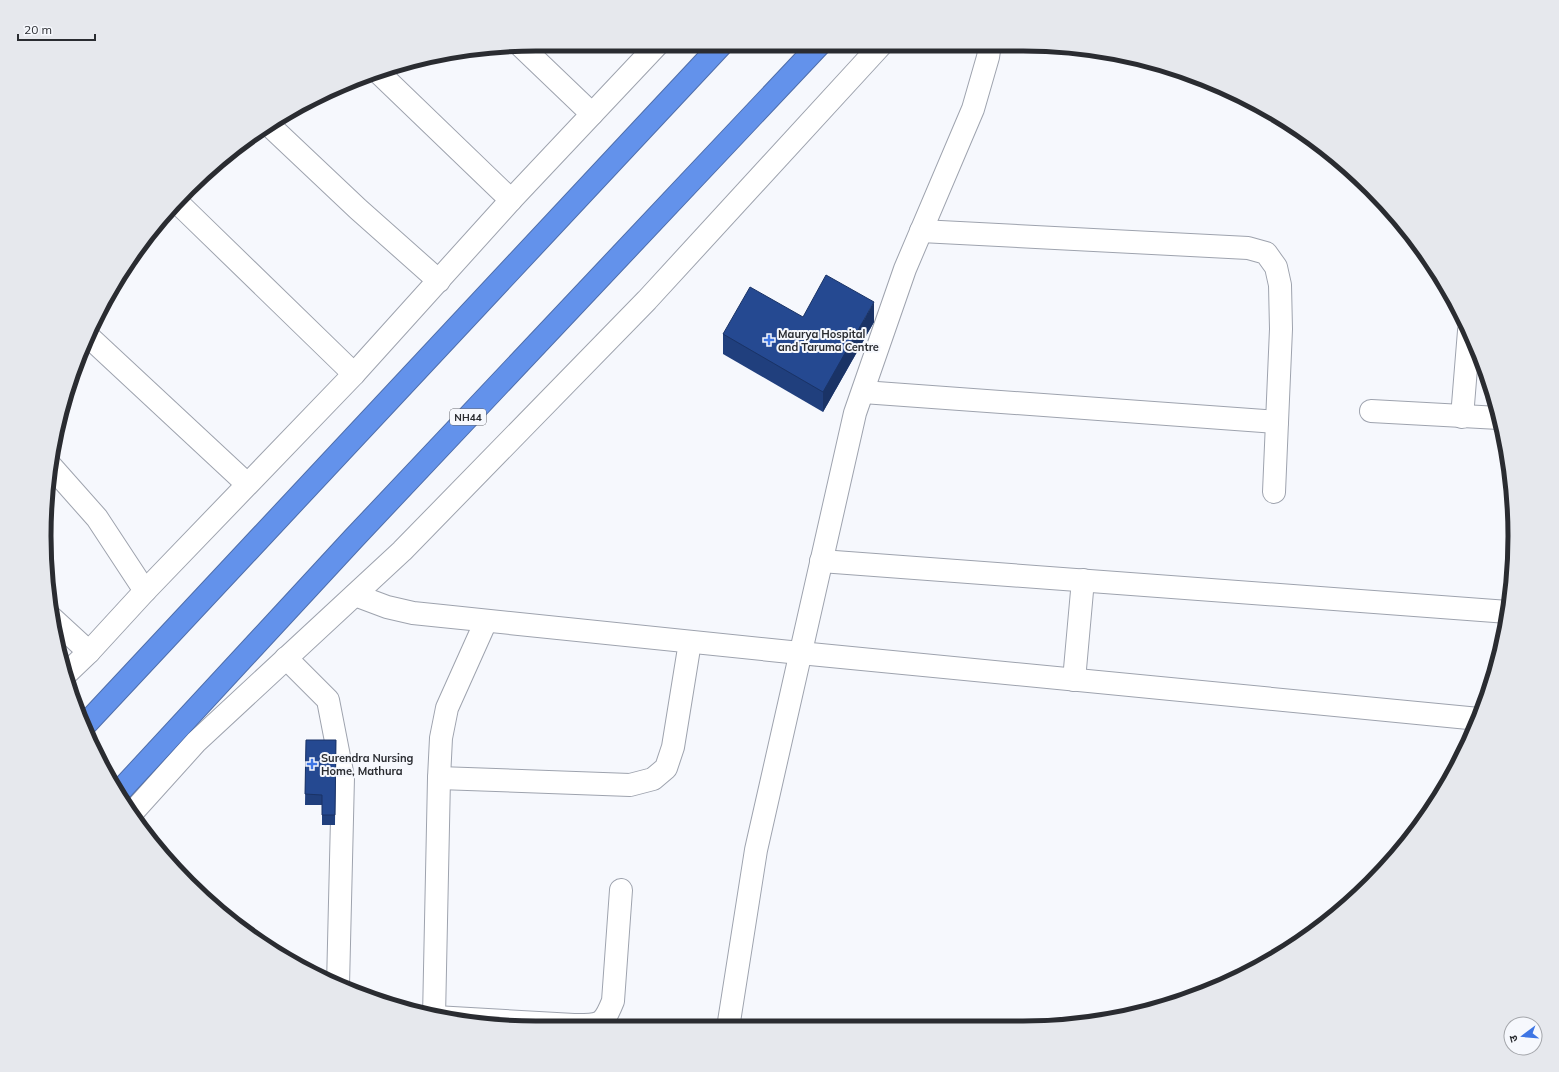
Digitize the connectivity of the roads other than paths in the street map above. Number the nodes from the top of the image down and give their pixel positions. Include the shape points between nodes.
1 (526, 51) edge
2 (651, 51) edge
3 (715, 51) edge
4 (813, 51) edge
5 (876, 51) edge
6 (989, 51) edge
7 (382, 76) edge
8 (592, 114) junction
9 (273, 129) edge
10 (511, 200) junction
11 (181, 206) edge
12 (921, 231) junction
13 (438, 281) junction
14 (92, 340) edge
15 (1468, 343) edge
16 (354, 374) junction
17 (862, 392) junction
18 (1372, 411) dead end
19 (1462, 417) junction
20 (1493, 418) edge
21 (1277, 422) junction
22 (55, 470) edge
23 (247, 484) junction
24 (1274, 492) dead end
25 (821, 561) junction
26 (1083, 580) junction
27 (145, 591) junction
28 (354, 595) junction
29 (1502, 612) edge
30 (486, 621) junction
31 (59, 624) edge
32 (690, 642) junction
33 (89, 652) junction
34 (800, 653) junction
35 (286, 658) junction
36 (70, 669) edge
37 (1074, 680) junction
38 (1472, 718) edge
39 (88, 722) edge
40 (439, 778) junction
41 (122, 788) edge
42 (136, 809) edge
43 (621, 890) dead end
44 (338, 979) edge
45 (434, 1010) edge
46 (600, 1021) edge
47 (729, 1021) edge

1 - 8 street
2 - 8 street
3 - 39 highway
4 - 41 highway, NH44 via 354,538
5 - 28 street via 647,300 402,551
6 - 12 street via 973,109
7 - 10 street
8 - 10 street
9 - 13 street
10 - 13 street
11 - 16 street
12 - 17 street
12 - 21 street via 1248,248 1266,253 1276,267 1280,285
13 - 16 street
14 - 23 street
15 - 19 street
16 - 23 street
17 - 21 street
17 - 25 street
18 - 19 street
19 - 20 street
21 - 24 street
22 - 27 street via 97,518
23 - 27 street
25 - 26 street
25 - 34 street
26 - 29 street
26 - 37 street
27 - 33 street
28 - 30 street via 413,613
28 - 35 street
30 - 32 street
30 - 40 street via 447,708 441,738
31 - 33 street
32 - 34 street
32 - 40 street via 673,747 666,768 653,779 630,785
33 - 36 street
34 - 37 street
34 - 47 street via 756,850
35 - 42 street via 196,742
35 - 44 street via 328,700 343,777
37 - 38 street
40 - 45 street
43 - 46 street via 613,1001 606,1017

